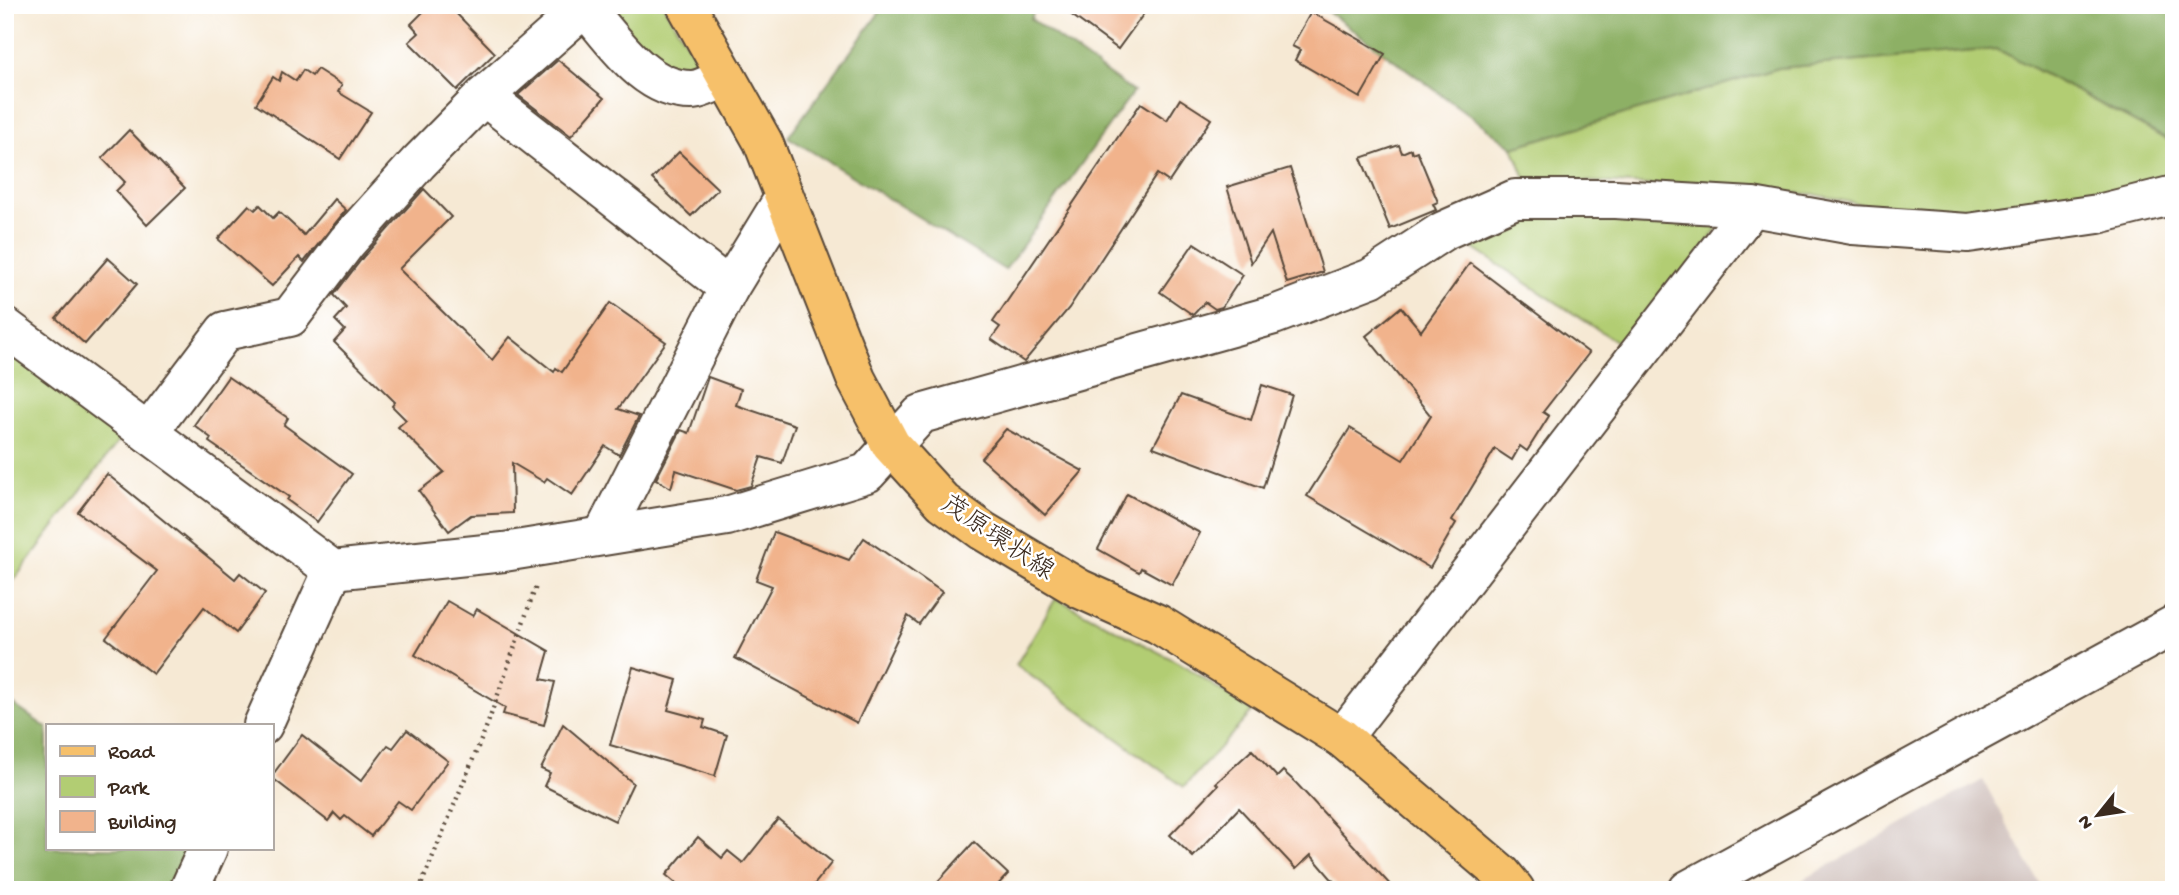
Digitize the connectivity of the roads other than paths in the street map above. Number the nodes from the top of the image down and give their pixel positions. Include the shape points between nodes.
1 (686, 5) edge
2 (584, 6) edge
3 (726, 77) junction
4 (484, 96) junction
5 (2174, 195) edge
6 (784, 198) junction
7 (1752, 207) junction
8 (729, 288) junction
9 (5, 327) edge
10 (148, 433) junction
11 (891, 445) junction
12 (603, 536) junction
13 (332, 570) junction
14 (2174, 625) edge
15 (263, 724) edge
16 (1342, 738) junction
17 (207, 850) edge
18 (189, 890) edge
19 (1515, 890) edge
20 (1688, 890) edge

1 - 3 main road, 茂原環状線
2 - 3 street via 641,70 661,85 693,90
2 - 4 street
3 - 6 main road, 茂原環状線 via 763,142
4 - 8 street
4 - 10 street via 356,232 290,317 225,331
5 - 7 street via 2087,216 1968,233 1853,225
6 - 8 street
6 - 11 main road, 茂原環状線 via 856,379
7 - 11 street via 1516,199 1443,231 1371,278 1274,315 921,414
7 - 16 street
8 - 12 street
9 - 10 street
10 - 13 street
11 - 12 street via 867,473 727,516
11 - 16 main road, 茂原環状線 via 943,502 983,531 1080,589 1158,624
12 - 13 street via 393,566
13 - 15 street
14 - 20 street
16 - 19 main road, 茂原環状線
17 - 18 street

